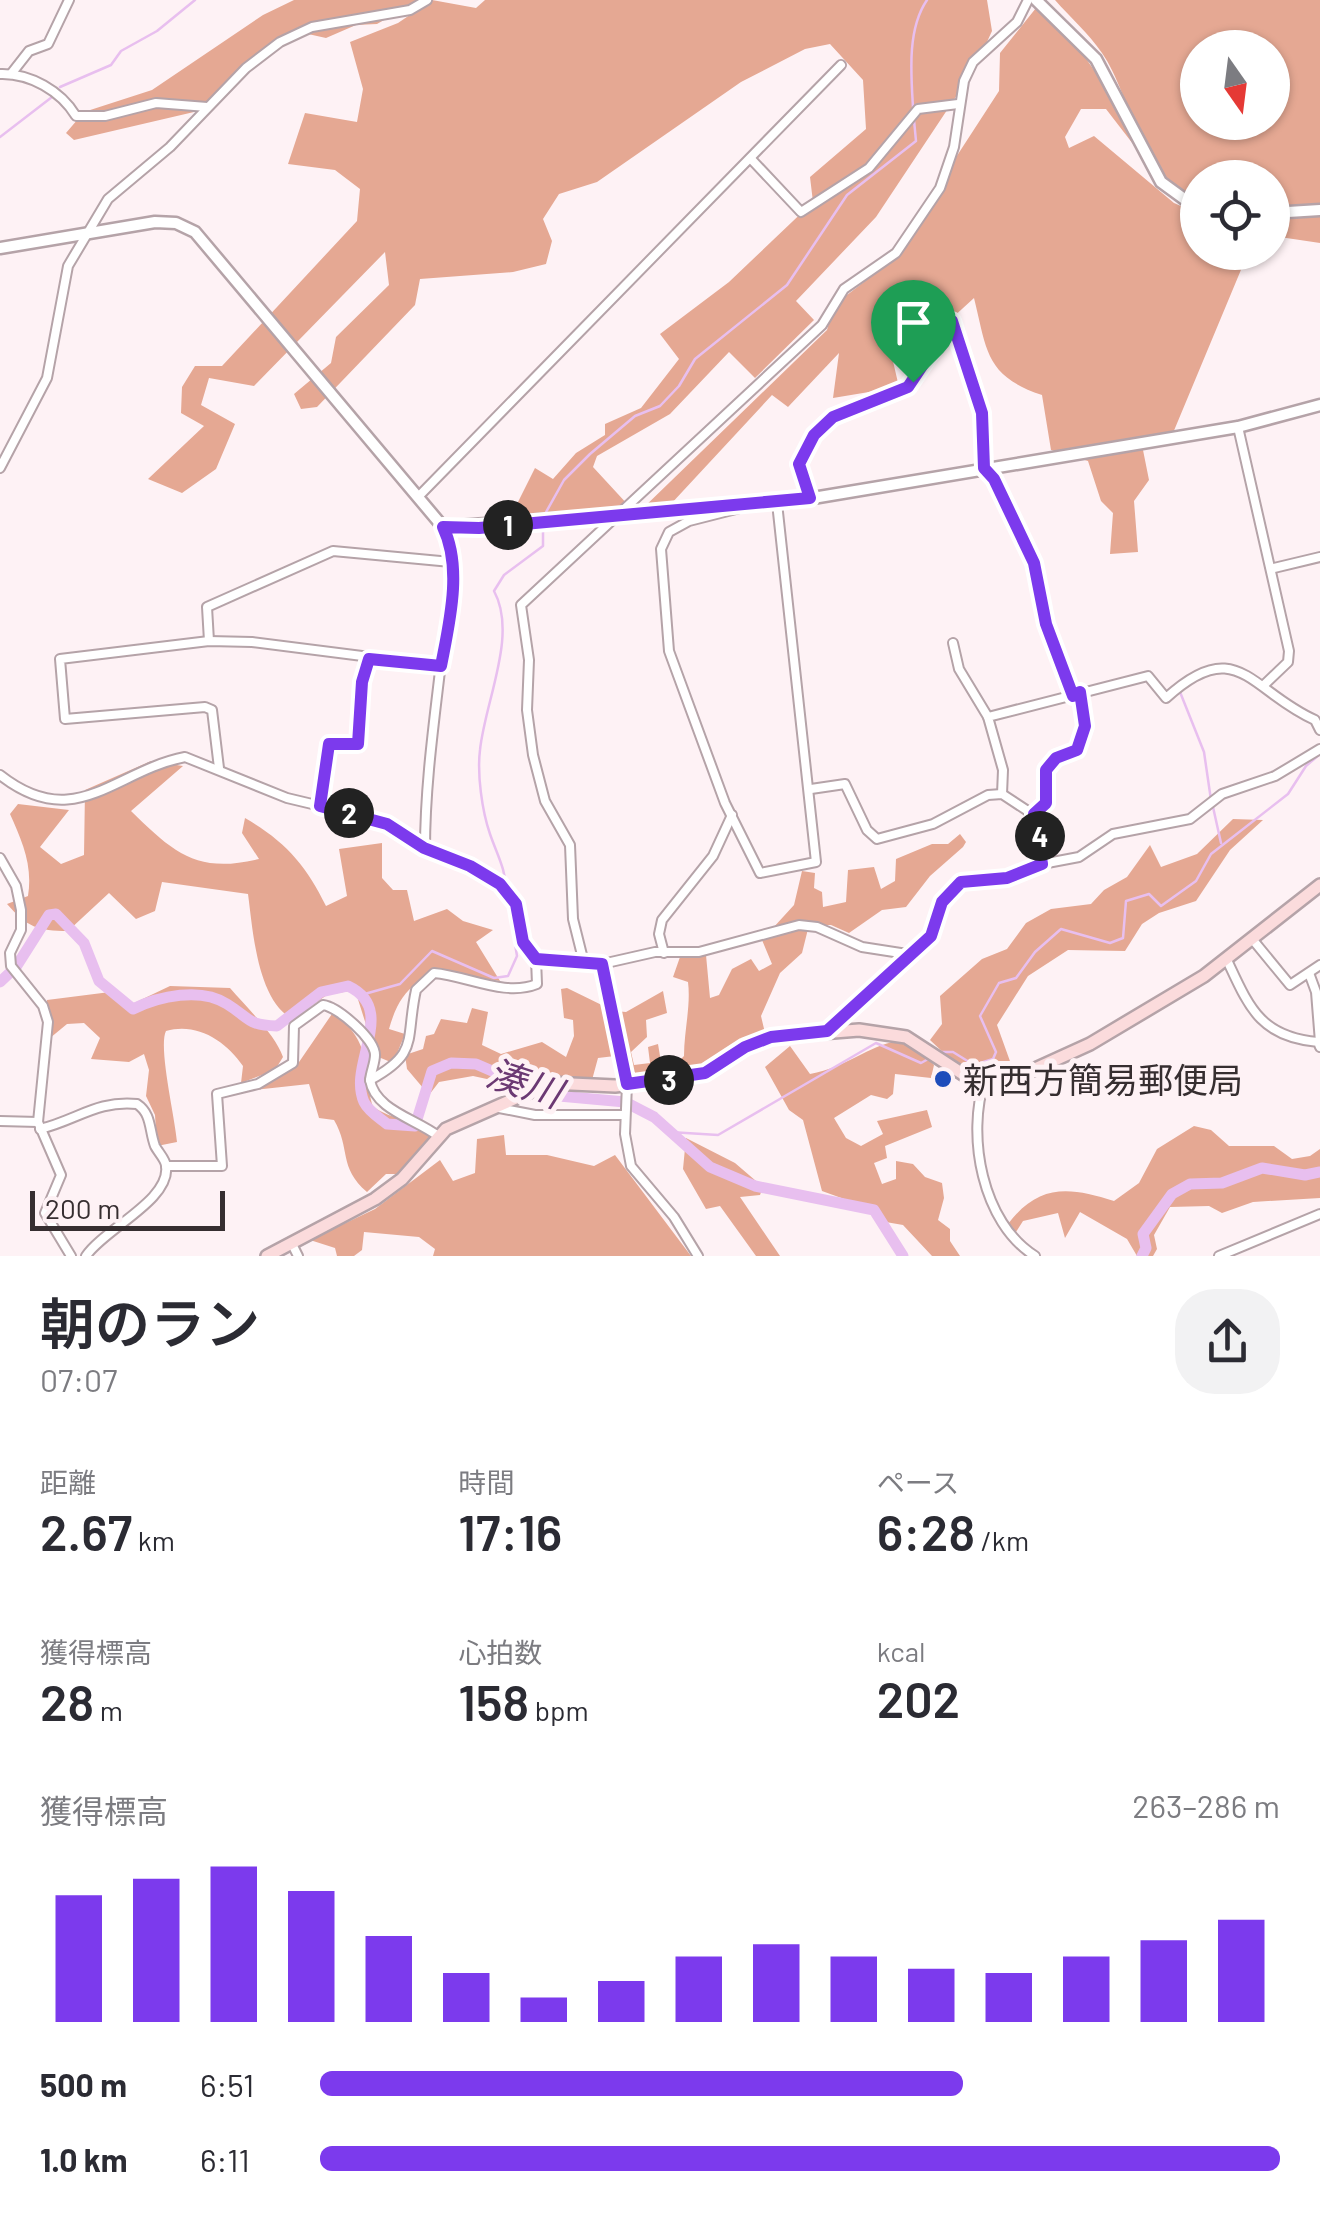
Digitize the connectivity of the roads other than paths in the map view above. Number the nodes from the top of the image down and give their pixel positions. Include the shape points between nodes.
1 (69, 0) edge
2 (427, 0) edge
3 (1035, 1) edge
4 (841, 65) dead end
5 (0, 74) edge
6 (11, 74) junction
7 (958, 104) junction
8 (207, 107) junction
9 (752, 160) junction
10 (1180, 195) edge
11 (1320, 210) edge
12 (1290, 212) edge
13 (84, 233) junction
14 (0, 248) edge
15 (1320, 405) edge
16 (1238, 427) junction
17 (0, 468) edge
18 (984, 468) junction
19 (418, 496) junction
20 (810, 498) junction
21 (777, 503) junction
22 (744, 505) junction
23 (614, 514) junction
24 (443, 527) junction
25 (1320, 558) edge
26 (451, 562) junction
27 (1274, 568) junction
28 (209, 641) junction
29 (953, 643) dead end
30 (369, 659) junction
31 (441, 666) junction
32 (1264, 685) junction
33 (1076, 694) junction
34 (988, 717) junction
35 (1320, 730) edge
36 (1320, 749) edge
37 (219, 768) junction
38 (0, 775) edge
39 (811, 789) junction
40 (1002, 794) junction
41 (320, 806) junction
42 (1034, 814) junction
43 (732, 815) junction
44 (424, 848) junction
45 (0, 858) edge
46 (1042, 864) junction
47 (1320, 885) edge
48 (1253, 940) junction
49 (664, 953) junction
50 (908, 954) junction
51 (536, 959) junction
52 (1227, 960) junction
53 (584, 963) junction
54 (602, 964) junction
55 (1320, 965) edge
56 (1308, 973) junction
57 (827, 1031) junction
58 (1319, 1043) edge
59 (986, 1079) junction
60 (370, 1080) junction
61 (627, 1091) junction
62 (493, 1107) junction
63 (625, 1112) junction
64 (0, 1121) edge
65 (39, 1126) junction
66 (438, 1136) junction
67 (166, 1166) junction
68 (1320, 1214) edge
69 (296, 1251) edge
70 (71, 1256) edge
71 (86, 1256) edge
72 (266, 1256) edge
73 (698, 1256) edge
74 (1035, 1256) edge
75 (1219, 1256) edge

1 - 6 street via 48,44 29,51
2 - 8 street via 410,10 312,27 280,42
3 - 7 street via 973,62
3 - 10 street via 1096,59 1161,182
4 - 9 street
5 - 6 street
6 - 8 street via 49,86 76,116 156,103
7 - 9 street via 918,109 869,168 801,212
7 - 23 street via 954,147 940,188 896,253 844,290 822,325
8 - 13 street via 108,199
9 - 19 street
11 - 12 street
13 - 14 street
13 - 17 street via 68,266 47,378
13 - 19 street via 155,222 196,232
15 - 16 street
16 - 18 street
16 - 27 street
18 - 20 street
18 - 20 street via 982,413 952,321 908,387 849,408 814,435 799,464
18 - 33 street via 1034,563 1046,624
19 - 24 street
20 - 21 street
21 - 22 street
21 - 39 street
22 - 23 street
22 - 43 street via 689,521 670,532 661,549 669,650
23 - 24 street
23 - 53 street via 525,597 519,613 529,660 532,755 545,801 570,845 573,919
24 - 26 street
25 - 27 street
26 - 28 street via 333,551 207,608
26 - 31 street via 452,612
27 - 32 street via 1289,651 1288,662
28 - 30 street
28 - 37 street via 60,659 65,720 212,710
29 - 34 street
30 - 31 street
30 - 41 street via 358,744 329,744
31 - 44 street
32 - 33 street via 1230,668 1207,668 1166,698 1148,676
32 - 35 street
33 - 34 street
33 - 42 street via 1085,726 1077,750 1046,770 1046,803
34 - 40 street via 1004,770
36 - 46 street via 1275,776 1222,794 1190,820 1113,834 1078,857
37 - 38 street via 185,757 82,800 64,801 40,797
37 - 41 street
39 - 40 street via 845,784 877,839
39 - 43 street via 816,862 760,873
40 - 42 street
41 - 44 street via 387,824
42 - 46 street
43 - 49 street via 713,856 662,920
44 - 51 street via 503,888
45 - 65 street via 22,910 11,966 48,1022
46 - 50 street via 1007,878 961,882 942,902 931,936
47 - 48 main road
48 - 52 main road
48 - 56 street via 1290,985
49 - 50 street via 700,952 799,925 862,947
49 - 54 street
50 - 57 street
51 - 53 street
51 - 60 street via 537,984 517,992 434,974 416,990 408,1052
52 - 58 street via 1262,1024
52 - 59 main road via 1056,1062
53 - 54 street
54 - 61 street
55 - 56 street
56 - 58 street
57 - 59 main road via 877,1029 906,1037 969,1078
57 - 61 main road via 771,1037 705,1073
59 - 74 street via 975,1113 990,1206
60 - 66 street via 377,1097
60 - 67 street via 372,1046 328,1004 306,1014 292,1031 293,1063 258,1084 216,1094 222,1166
61 - 62 main road via 550,1084
61 - 63 street
62 - 63 street via 523,1114
62 - 66 main road
63 - 73 street via 632,1166
64 - 65 street
65 - 67 street via 67,1122 106,1102 137,1104
65 - 70 street via 61,1176 45,1213
66 - 69 main road via 402,1178
67 - 71 street via 151,1202 111,1228
68 - 75 street
69 - 72 main road

